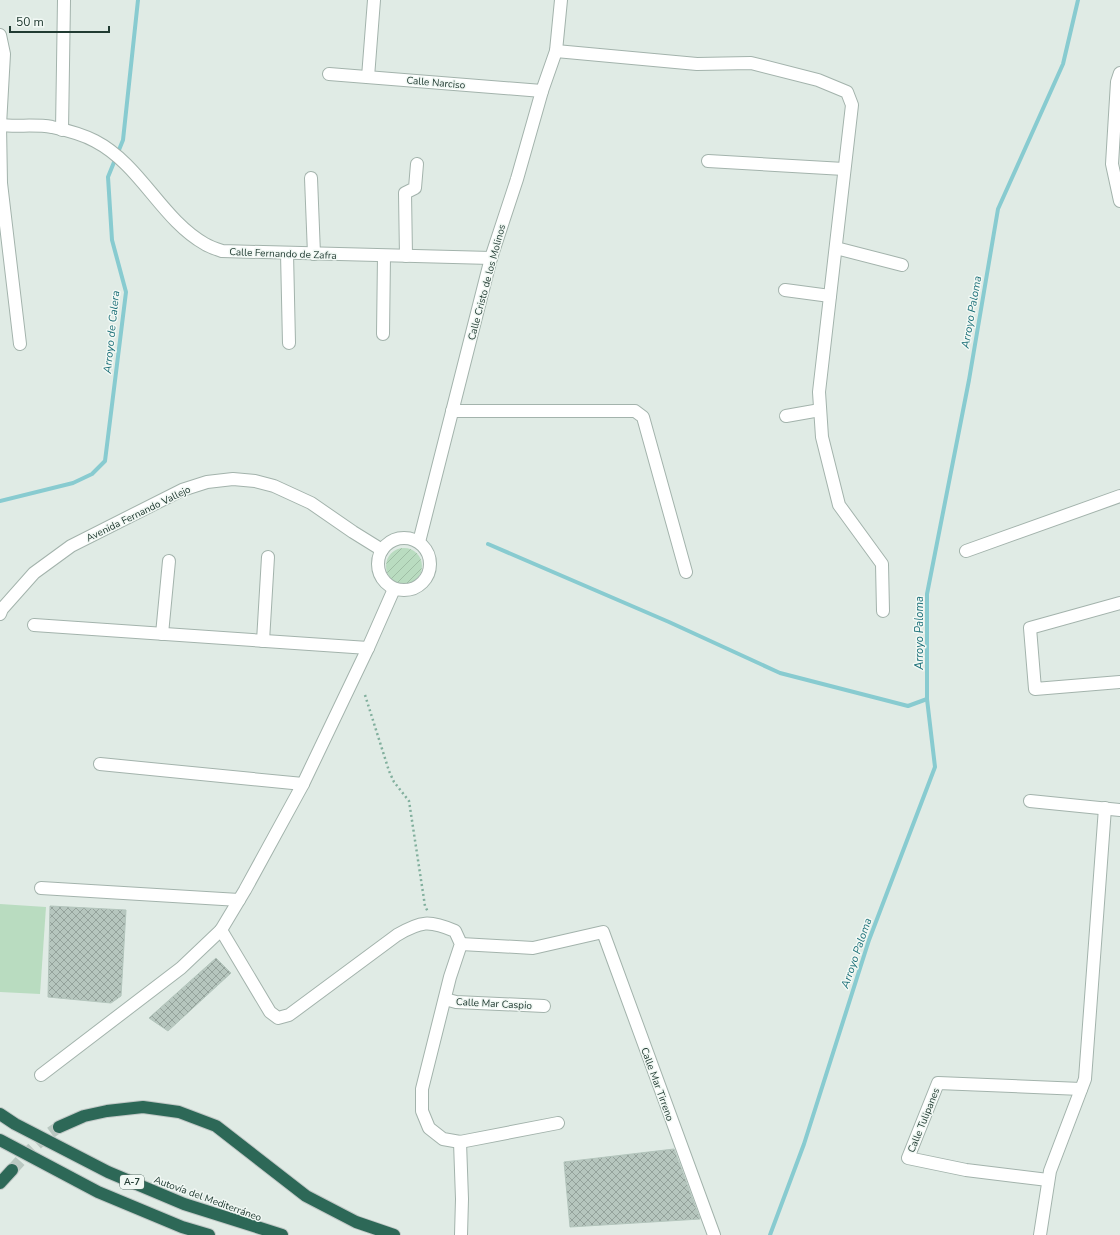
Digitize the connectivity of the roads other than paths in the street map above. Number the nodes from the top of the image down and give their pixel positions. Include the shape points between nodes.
1 (64, 0) edge
2 (374, 0) edge
3 (561, 0) edge
4 (0, 35) edge
5 (556, 51) junction
6 (1120, 73) edge
7 (329, 74) dead end
8 (368, 77) junction
9 (542, 91) junction
10 (0, 125) edge
11 (62, 130) junction
12 (708, 161) dead end
13 (417, 164) dead end
14 (844, 169) junction
15 (311, 178) dead end
16 (1120, 201) edge
17 (836, 248) junction
18 (288, 253) junction
19 (314, 254) junction
20 (384, 256) junction
21 (406, 256) junction
22 (491, 258) junction
23 (902, 265) dead end
24 (786, 290) dead end
25 (830, 296) junction
26 (383, 334) dead end
27 (289, 343) dead end
28 (20, 344) dead end
29 (820, 410) junction
30 (452, 411) junction
31 (786, 416) dead end
32 (1120, 496) edge
33 (419, 542) junction
34 (382, 550) junction
35 (966, 551) dead end
36 (268, 557) dead end
37 (169, 561) dead end
38 (686, 572) dead end
39 (394, 589) junction
40 (1120, 603) edge
41 (883, 611) dead end
42 (0, 614) edge
43 (34, 626) dead end
44 (162, 634) junction
45 (263, 641) junction
46 (368, 648) junction
47 (1120, 682) edge
48 (100, 764) dead end
49 (303, 784) junction
50 (1030, 801) dead end
51 (1105, 808) junction
52 (1120, 810) edge
53 (41, 888) dead end
54 (239, 900) junction
55 (221, 930) junction
56 (461, 944) junction
57 (444, 999) junction
58 (544, 1006) dead end
59 (40, 1074) dead end
60 (1081, 1089) junction
61 (0, 1114) edge
62 (558, 1123) dead end
63 (59, 1127) tunnel mouth
64 (0, 1140) edge
65 (460, 1142) junction
66 (12, 1170) tunnel mouth
67 (1048, 1180) junction
68 (0, 1183) edge
69 (209, 1235) edge
70 (282, 1235) edge
71 (394, 1235) edge
72 (461, 1235) edge
73 (714, 1235) edge
74 (1040, 1235) edge

1 - 11 street
2 - 8 street
3 - 5 street, Calle Cristo de los Molinos
4 - 10 street via 4,54
5 - 9 street, Calle Cristo de los Molinos
5 - 14 street via 697,64 751,63 818,80 847,92 852,105
6 - 16 street via 1117,82 1112,164
7 - 8 street, Calle Narciso
8 - 9 street, Calle Narciso
9 - 22 street, Calle Cristo de los Molinos
10 - 11 street, Calle Fernando de Zafra via 51,127
10 - 28 street via 1,183
11 - 18 street, Calle Fernando de Zafra via 107,148 130,167 190,235 206,245 222,251
12 - 14 street
13 - 21 street via 415,188 405,193
14 - 17 street
15 - 19 street
17 - 23 street
17 - 25 street
18 - 19 street, Calle Fernando de Zafra
18 - 27 street
19 - 20 street, Calle Fernando de Zafra
20 - 21 street, Calle Fernando de Zafra
20 - 26 street
21 - 22 street, Calle Fernando de Zafra
22 - 30 street, Calle Cristo de los Molinos
24 - 25 street
25 - 29 street
29 - 31 street
29 - 41 street via 822,437 839,505 882,564
30 - 33 street, Calle Cristo de los Molinos
30 - 38 street via 635,411 643,417
32 - 35 street
33 - 34 street via 411,538 395,539
33 - 39 street via 430,556 430,573 426,581 415,588 402,591
34 - 39 street via 378,559 379,572 386,584
34 - 42 street, Avenida Fernando Vallejo via 311,503 274,486 233,479 207,482 182,490 71,546 34,573
36 - 45 street
37 - 44 street
39 - 46 street
40 - 47 street via 1030,628 1035,689
43 - 44 street
44 - 45 street
45 - 46 street
46 - 49 street
48 - 49 street
49 - 54 street
50 - 51 street
51 - 52 street
51 - 60 street via 1085,1079
53 - 54 street
54 - 55 street
55 - 56 street via 270,1012 278,1018 289,1015 397,935 413,926 434,923 455,931
55 - 59 street via 181,968
56 - 57 street
56 - 73 street, Calle Mar Tirreno via 533,948 603,932
57 - 58 street, Calle Mar Caspio via 456,1002
57 - 65 street via 422,1089 422,1111 429,1128 443,1139
60 - 67 street
60 - 67 street, Calle Tulipanes via 938,1083 908,1158 966,1170
61 - 70 highway, Autovía del Mediterráneo / A-7 via 108,1172 184,1204
62 - 65 street
63 - 71 highway via 84,1116 107,1111 143,1107 179,1112 216,1126 306,1196 356,1222
64 - 69 highway, A-7 via 98,1192 182,1227
65 - 72 street
66 - 68 highway
67 - 74 street

